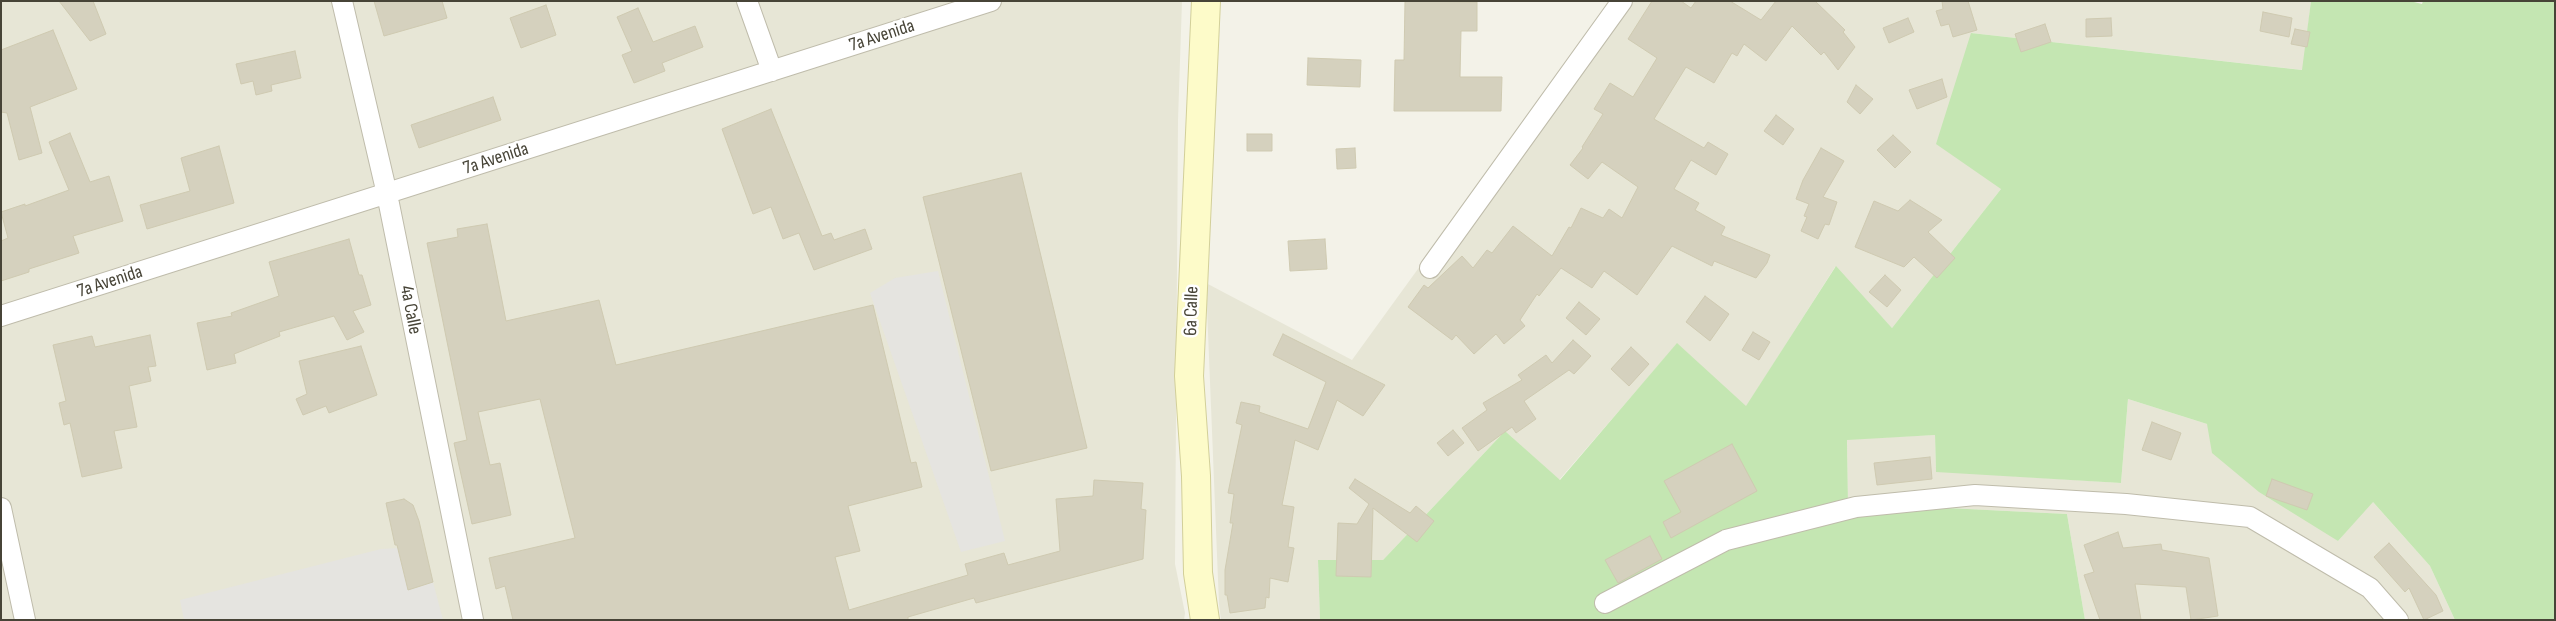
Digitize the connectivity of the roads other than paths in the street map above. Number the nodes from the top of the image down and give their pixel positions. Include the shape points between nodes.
1 (342, 1) edge
2 (748, 1) edge
3 (991, 1) edge
4 (1206, 1) edge
5 (1622, 1) edge
6 (772, 71) junction
7 (387, 194) junction
8 (1430, 268) dead end
9 (1, 316) edge
10 (1, 508) edge
11 (1605, 603) dead end
12 (25, 620) edge
13 (473, 620) edge
14 (1205, 620) edge
15 (2398, 620) edge

1 - 7 street, 4a Calle
2 - 6 street
3 - 6 street, 7a Avenida
4 - 14 main road, 6a Calle via 1189,376 1198,573
5 - 8 street
6 - 7 street, 7a Avenida
7 - 9 street, 7a Avenida
7 - 13 street, 4a Calle
10 - 12 street
11 - 15 street via 1726,540 1856,507 1975,495 2126,504 2250,516 2370,588

